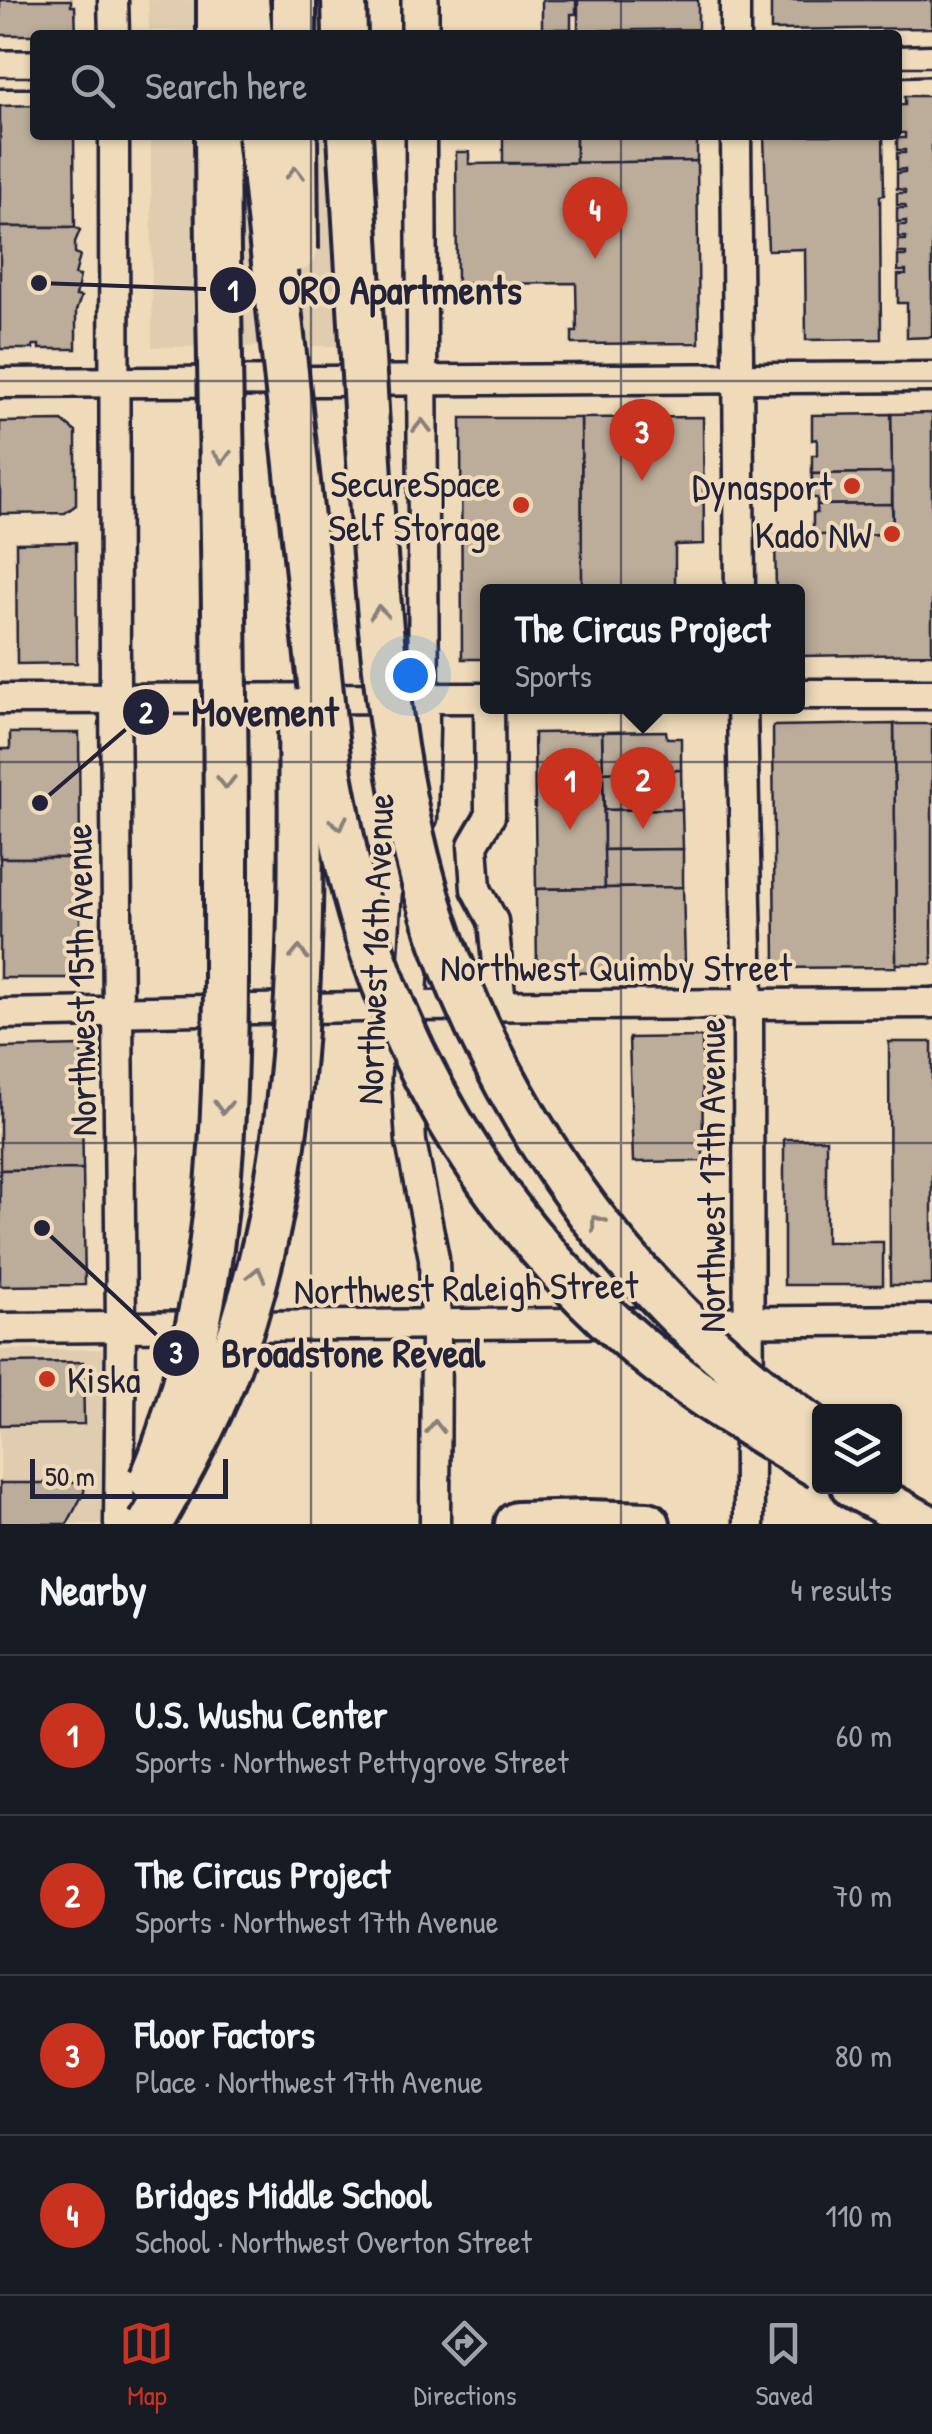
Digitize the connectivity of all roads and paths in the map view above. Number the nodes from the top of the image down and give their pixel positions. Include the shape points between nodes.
1 (113, 0) edge
2 (219, 0) edge
3 (246, 0) edge
4 (294, 0) edge
5 (344, 0) edge
6 (420, 0) edge
7 (734, 0) edge
8 (114, 30) edge
9 (219, 30) edge
10 (249, 30) edge
11 (294, 30) edge
12 (346, 30) edge
13 (420, 30) edge
14 (735, 30) edge
15 (902, 60) edge
16 (932, 60) edge
17 (30, 69) edge
18 (0, 70) edge
19 (114, 140) edge
20 (217, 140) edge
21 (261, 140) edge
22 (295, 140) edge
23 (350, 140) edge
24 (421, 140) edge
25 (736, 140) edge
26 (932, 377) edge
27 (422, 380) junction
28 (738, 380) junction
29 (115, 382) junction
30 (0, 383) edge
31 (740, 584) edge
32 (805, 694) edge
33 (932, 694) edge
34 (480, 698) edge
35 (0, 699) edge
36 (424, 699) junction
37 (115, 700) junction
38 (488, 714) edge
39 (742, 714) edge
40 (932, 1003) edge
41 (748, 1004) junction
42 (501, 1005) junction
43 (412, 1006) junction
44 (118, 1012) junction
45 (0, 1014) edge
46 (932, 1320) edge
47 (748, 1321) junction
48 (436, 1324) junction
49 (0, 1328) edge
50 (121, 1328) junction
51 (812, 1427) edge
52 (812, 1462) edge
53 (902, 1488) edge
54 (867, 1494) edge
55 (932, 1505) edge
56 (119, 1524) edge
57 (132, 1524) edge
58 (150, 1524) edge
59 (434, 1524) edge
60 (517, 1524) edge
61 (648, 1524) edge
62 (749, 1524) edge
63 (923, 1524) edge

1 - 8 street
2 - 9 highway
3 - 10 highway
4 - 11 highway
5 - 12 highway
6 - 13 main road
7 - 14 street
15 - 16 street
17 - 18 main road
19 - 29 street, Northwest 15th Avenue
20 -> 57 highway, bridge via 226,704 218,1190 196,1341 158,1466
21 -> 52 highway, bridge via 330,775 365,929 404,1034 465,1146 562,1273 639,1347
58 -> 22 highway, bridge via 202,1429 246,1312 276,1194 292,1076 300,942
51 -> 23 highway, bridge via 659,1296 602,1228 492,1055 433,914 406,808 383,664
24 - 27 street, Northwest 16th Avenue
25 - 28 street
26 - 28 street
27 - 28 street
27 - 29 street
36 -> 27 street, Northwest 16th Avenue
28 - 31 street
29 - 30 street
29 - 37 street, Northwest 15th Avenue
32 - 33 street
34 - 36 street
35 - 37 street
36 - 37 street
36 - 43 street, Northwest 16th Avenue
37 - 44 street, Northwest 15th Avenue
38 - 42 street via 490,816 472,845 476,889 493,921
39 - 41 street, Northwest 17th Avenue
40 - 41 street, Northwest Quimby Street
41 - 42 street, Northwest Quimby Street
41 - 47 street, Northwest 17th Avenue
42 - 43 street, Northwest Quimby Street
43 - 44 street, Northwest Quimby Street
43 - 48 street, Northwest 16th Avenue via 408,1105 434,1258
44 - 45 street, Northwest Quimby Street
44 - 50 street, Northwest 15th Avenue
46 - 47 street, Northwest Raleigh Street
47 - 48 street, Northwest Raleigh Street
47 - 62 street, Northwest 17th Avenue
48 - 50 street, Northwest Raleigh Street
59 -> 48 street, Northwest 16th Avenue
49 - 50 street, Northwest Raleigh Street
50 - 56 street, Northwest 15th Avenue
53 - 55 highway
54 - 63 highway
60 - 61 highway

